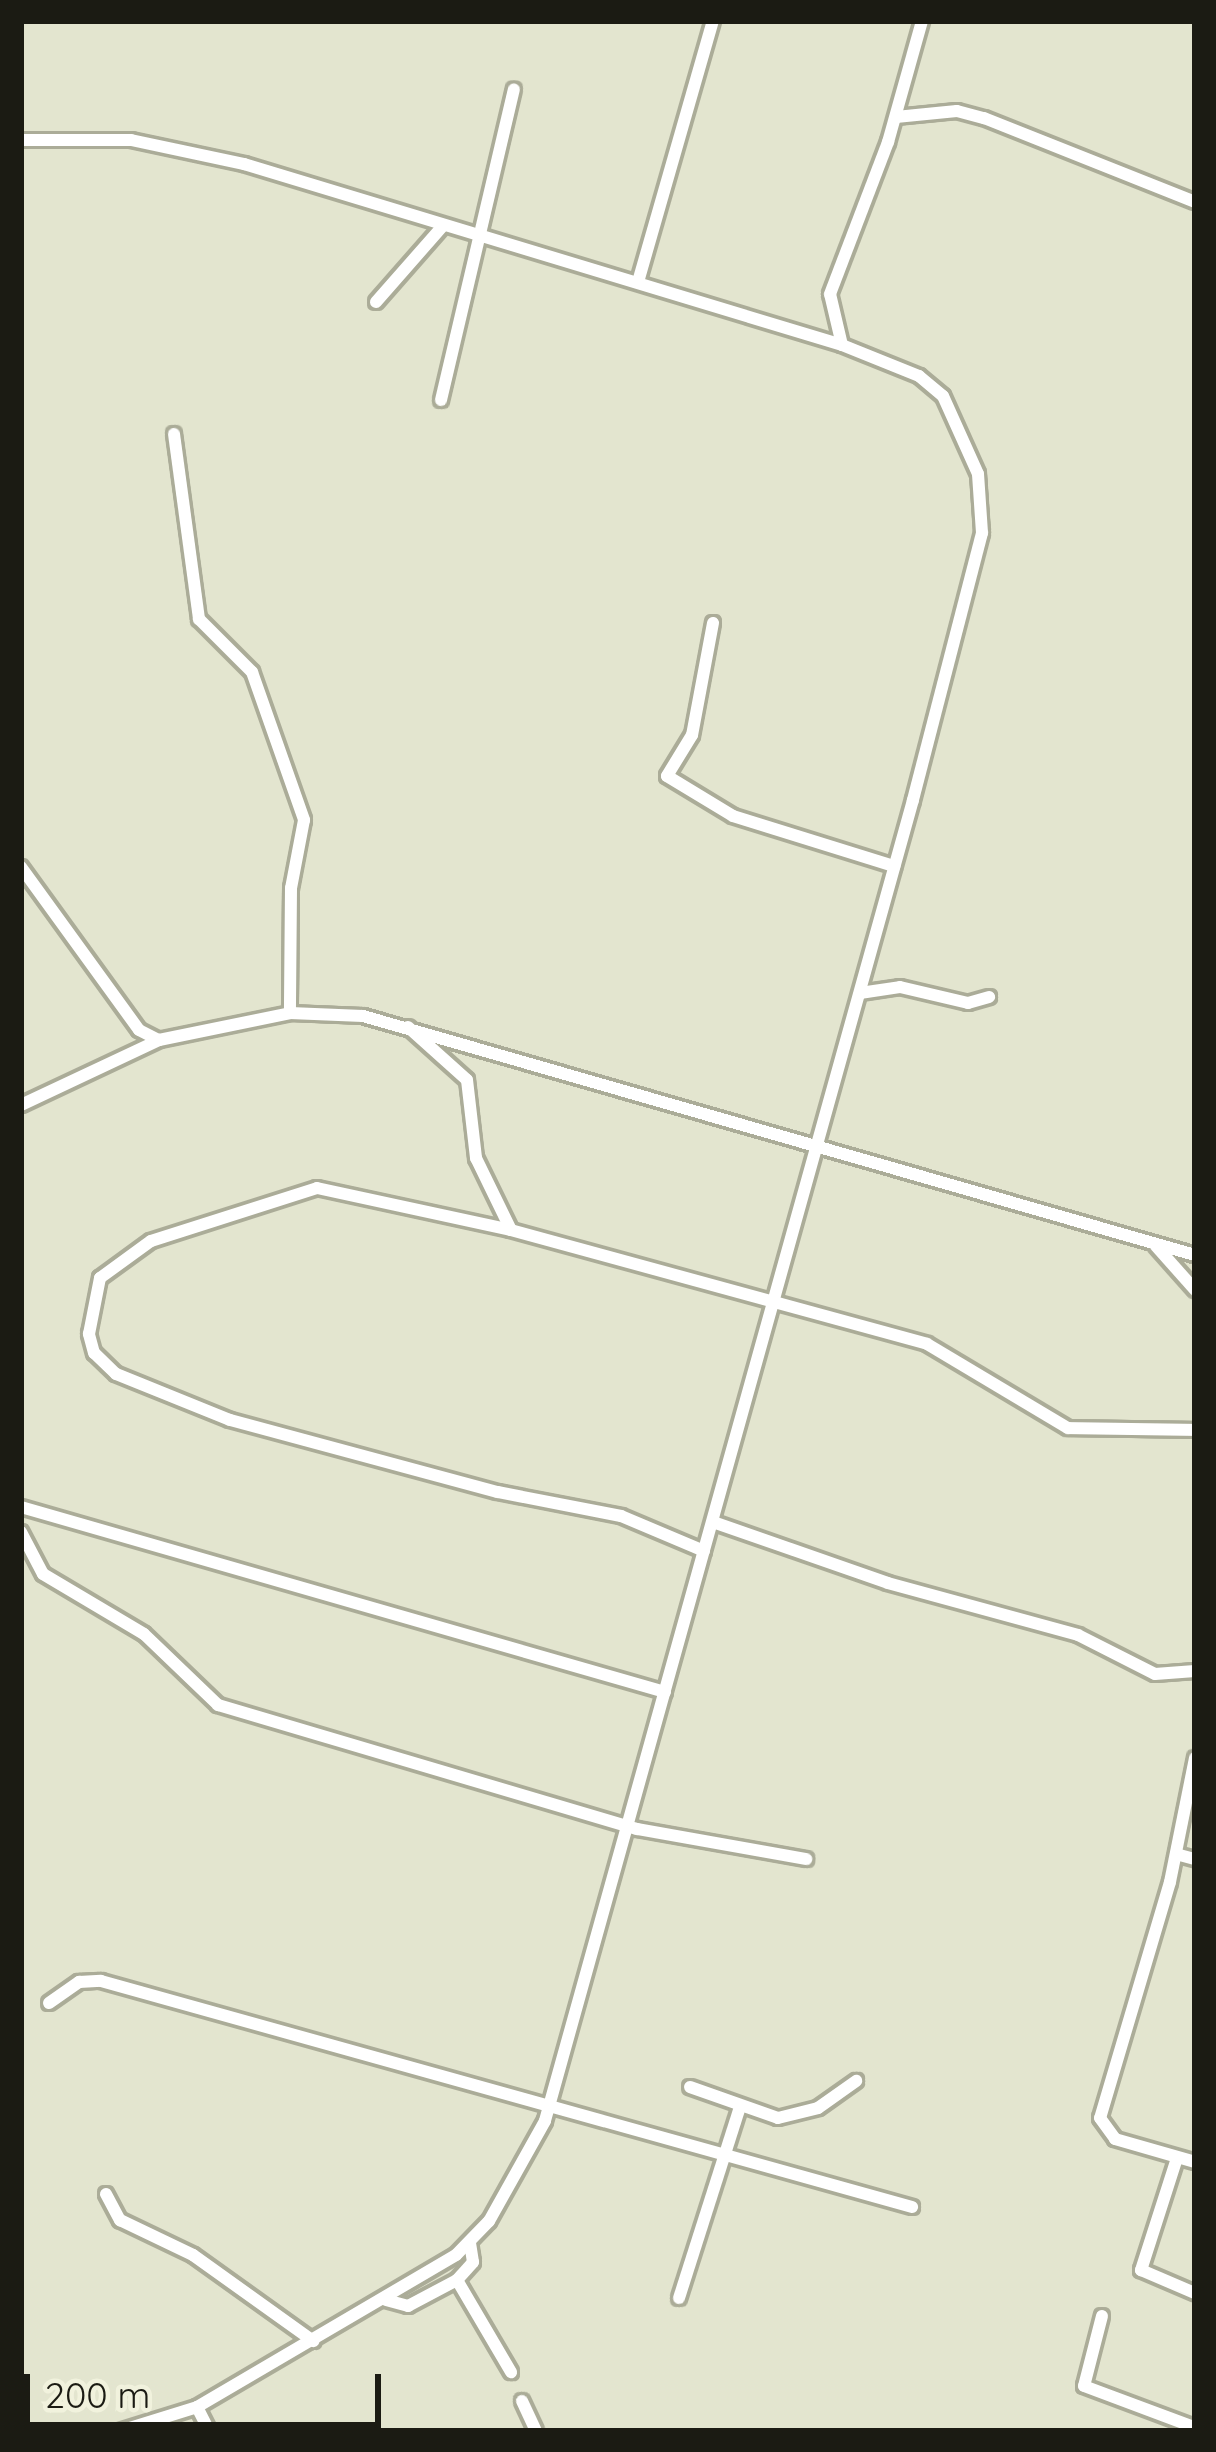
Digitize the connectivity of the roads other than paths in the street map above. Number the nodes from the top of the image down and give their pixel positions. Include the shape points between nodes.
1 (713, 21) edge
2 (922, 21) edge
3 (514, 89) dead end
4 (896, 117) junction
5 (21, 140) edge
6 (1195, 202) edge
7 (442, 227) junction
8 (476, 232) junction
9 (638, 282) junction
10 (376, 302) dead end
11 (842, 345) junction
12 (441, 400) dead end
13 (174, 434) dead end
14 (712, 623) dead end
15 (895, 866) junction
16 (21, 867) edge
17 (860, 993) junction
18 (989, 997) dead end
19 (290, 1013) junction
20 (406, 1024) junction
21 (159, 1040) junction
22 (21, 1105) edge
23 (818, 1144) junction
24 (511, 1230) junction
25 (1153, 1242) junction
26 (1195, 1255) edge
27 (1195, 1289) edge
28 (777, 1302) junction
29 (1195, 1430) edge
30 (21, 1507) edge
31 (713, 1522) junction
32 (21, 1532) edge
33 (704, 1551) junction
34 (1195, 1671) edge
35 (665, 1692) junction
36 (1195, 1759) edge
37 (627, 1826) junction
38 (1176, 1854) junction
39 (806, 1859) dead end
40 (1195, 1859) edge
41 (49, 2002) dead end
42 (856, 2081) dead end
43 (690, 2087) dead end
44 (740, 2107) junction
45 (549, 2109) junction
46 (729, 2151) junction
47 (1177, 2158) junction
48 (1195, 2162) edge
49 (106, 2194) dead end
50 (912, 2207) dead end
51 (470, 2242) junction
52 (457, 2280) junction
53 (1195, 2293) edge
54 (680, 2298) dead end
55 (386, 2300) junction
56 (1102, 2316) dead end
57 (313, 2341) junction
58 (511, 2372) dead end
59 (522, 2402) dead end
60 (197, 2407) junction
61 (1192, 2424) edge
62 (120, 2431) edge
63 (208, 2431) edge
64 (536, 2431) edge

1 - 9 street
2 - 4 street
3 - 8 street
4 - 6 street via 957,111 984,118 1030,143
4 - 11 street via 830,294
5 - 7 street via 180,148
7 - 8 street
7 - 10 street
8 - 9 street
8 - 12 street
9 - 11 street
11 - 15 street via 920,376 943,396 977,474 982,533
13 - 19 street via 199,619 252,672 304,820 291,888
14 - 15 street via 692,735 667,776 733,816
15 - 17 street
16 - 21 street via 139,1030
17 - 18 street via 900,987 968,1004
17 - 23 street
19 - 20 street
19 - 21 street
20 - 23 street
20 - 24 street via 467,1081 476,1158
21 - 22 street
23 - 25 street
23 - 28 street
24 - 28 street
24 - 33 street via 317,1187 292,1192 130,1252 100,1278 91,1301 94,1353 116,1374 217,1416 497,1492 621,1516
25 - 26 street
25 - 27 street
28 - 29 street via 941,1350 1068,1428
28 - 31 street
30 - 35 street
31 - 33 street
31 - 34 street via 888,1583 1078,1635 1155,1674
32 - 37 street via 43,1574 144,1634 218,1705
33 - 35 street
35 - 37 street
36 - 38 street
37 - 39 street
37 - 45 street
38 - 40 street
38 - 47 street via 1100,2118 1114,2139
41 - 45 street via 80,1982 101,1982
42 - 44 street via 791,2117
43 - 44 street
44 - 46 street
45 - 46 street
45 - 51 street via 513,2184
46 - 50 street
46 - 54 street
47 - 48 street
47 - 53 street via 1141,2270
49 - 57 street via 120,2220 193,2255
51 - 52 street via 473,2262
51 - 55 street
52 - 55 street via 408,2306
52 - 58 street
55 - 57 street
56 - 61 street via 1084,2386
57 - 60 street
59 - 64 street
60 - 62 street
60 - 63 street

